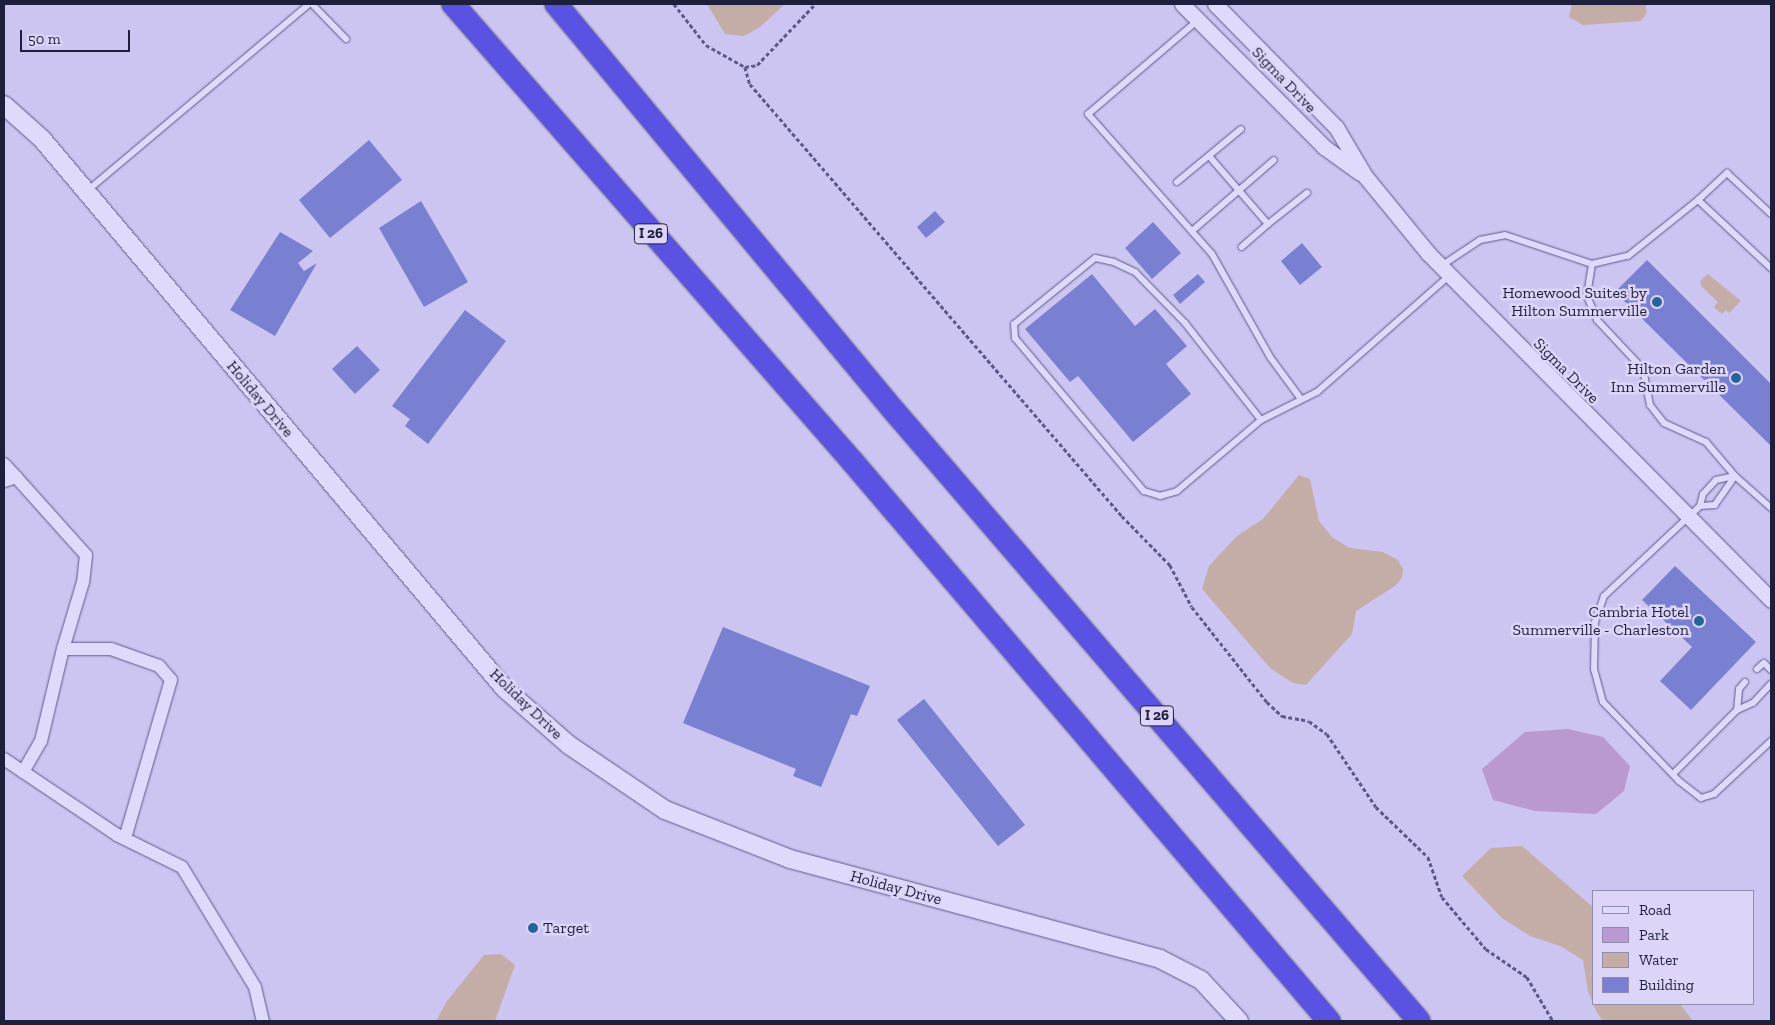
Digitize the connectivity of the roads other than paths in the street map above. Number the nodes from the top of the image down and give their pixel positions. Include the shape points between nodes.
1 (310, 4) edge
2 (452, 4) edge
3 (556, 4) edge
4 (1182, 4) edge
5 (1215, 4) edge
6 (1198, 19) junction
7 (346, 39) dead end
8 (4, 105) edge
9 (1241, 129) dead end
10 (1209, 156) junction
11 (1274, 160) dead end
12 (1365, 176) junction
13 (1177, 182) dead end
14 (1240, 189) junction
15 (86, 192) junction
16 (1307, 193) dead end
17 (1698, 200) junction
18 (1771, 214) edge
19 (1268, 224) junction
20 (1192, 231) junction
21 (1242, 247) dead end
22 (1592, 264) junction
23 (1771, 268) edge
24 (1445, 272) junction
25 (1301, 399) junction
26 (1261, 420) junction
27 (4, 464) edge
28 (1735, 476) junction
29 (10, 479) edge
30 (1771, 508) edge
31 (1695, 511) junction
32 (1754, 578) junction
33 (1771, 592) edge
34 (1771, 600) edge
35 (63, 649) junction
36 (1757, 669) dead end
37 (1771, 670) edge
38 (1746, 682) dead end
39 (1771, 684) edge
40 (1737, 710) junction
41 (1771, 740) edge
42 (4, 759) edge
43 (23, 772) junction
44 (1673, 774) junction
45 (124, 838) junction
46 (263, 1021) edge
47 (1239, 1021) edge
48 (1328, 1021) edge
49 (1419, 1021) edge

1 - 7 lane
1 - 15 lane
2 - 48 highway, I 26 via 852,461
3 - 49 highway, I 26 via 895,412
4 - 6 street, Sigma Drive
5 - 12 street, Sigma Drive via 1336,126
6 - 12 street, Sigma Drive via 1324,147
6 - 20 lane via 1088,114
8 - 15 main road, Holiday Drive via 42,139
9 - 10 lane
10 - 13 lane
10 - 14 lane
11 - 14 lane
12 - 24 street, Sigma Drive
14 - 19 lane
14 - 20 lane
15 - 47 main road, Holiday Drive via 505,689 568,745 665,810 790,859 1160,959 1201,980
16 - 19 lane
17 - 18 lane via 1727,173
17 - 22 lane via 1628,256
17 - 23 lane
19 - 21 lane
20 - 25 lane via 1212,254 1270,358
22 - 24 lane via 1505,235 1480,240
22 - 28 lane via 1587,289 1590,304 1597,320 1643,369 1650,404 1664,423 1706,442
24 - 25 lane via 1317,392
24 - 31 street, Sigma Drive via 1568,399
25 - 26 lane
26 - 26 lane via 1177,491 1160,496 1144,491 1015,338 1014,324 1095,258 1114,262 1136,272 1185,323
27 - 29 street
28 - 30 lane
28 - 31 lane via 1715,505
28 - 31 lane via 1716,480 1703,494
29 - 35 street via 86,555 83,582
31 - 32 street, Sigma Drive
31 - 44 lane via 1604,596 1595,622 1594,669 1604,702
32 - 33 street, Sigma Drive
32 - 34 street, Sigma Drive
35 - 43 street via 41,741
35 - 45 street via 111,649 159,666 171,680
36 - 37 lane via 1764,662
38 - 40 lane via 1739,689
39 - 40 lane via 1753,703
40 - 44 lane
41 - 44 lane via 1714,794 1700,798
42 - 43 street
43 - 45 street
45 - 46 street via 182,867 255,987

